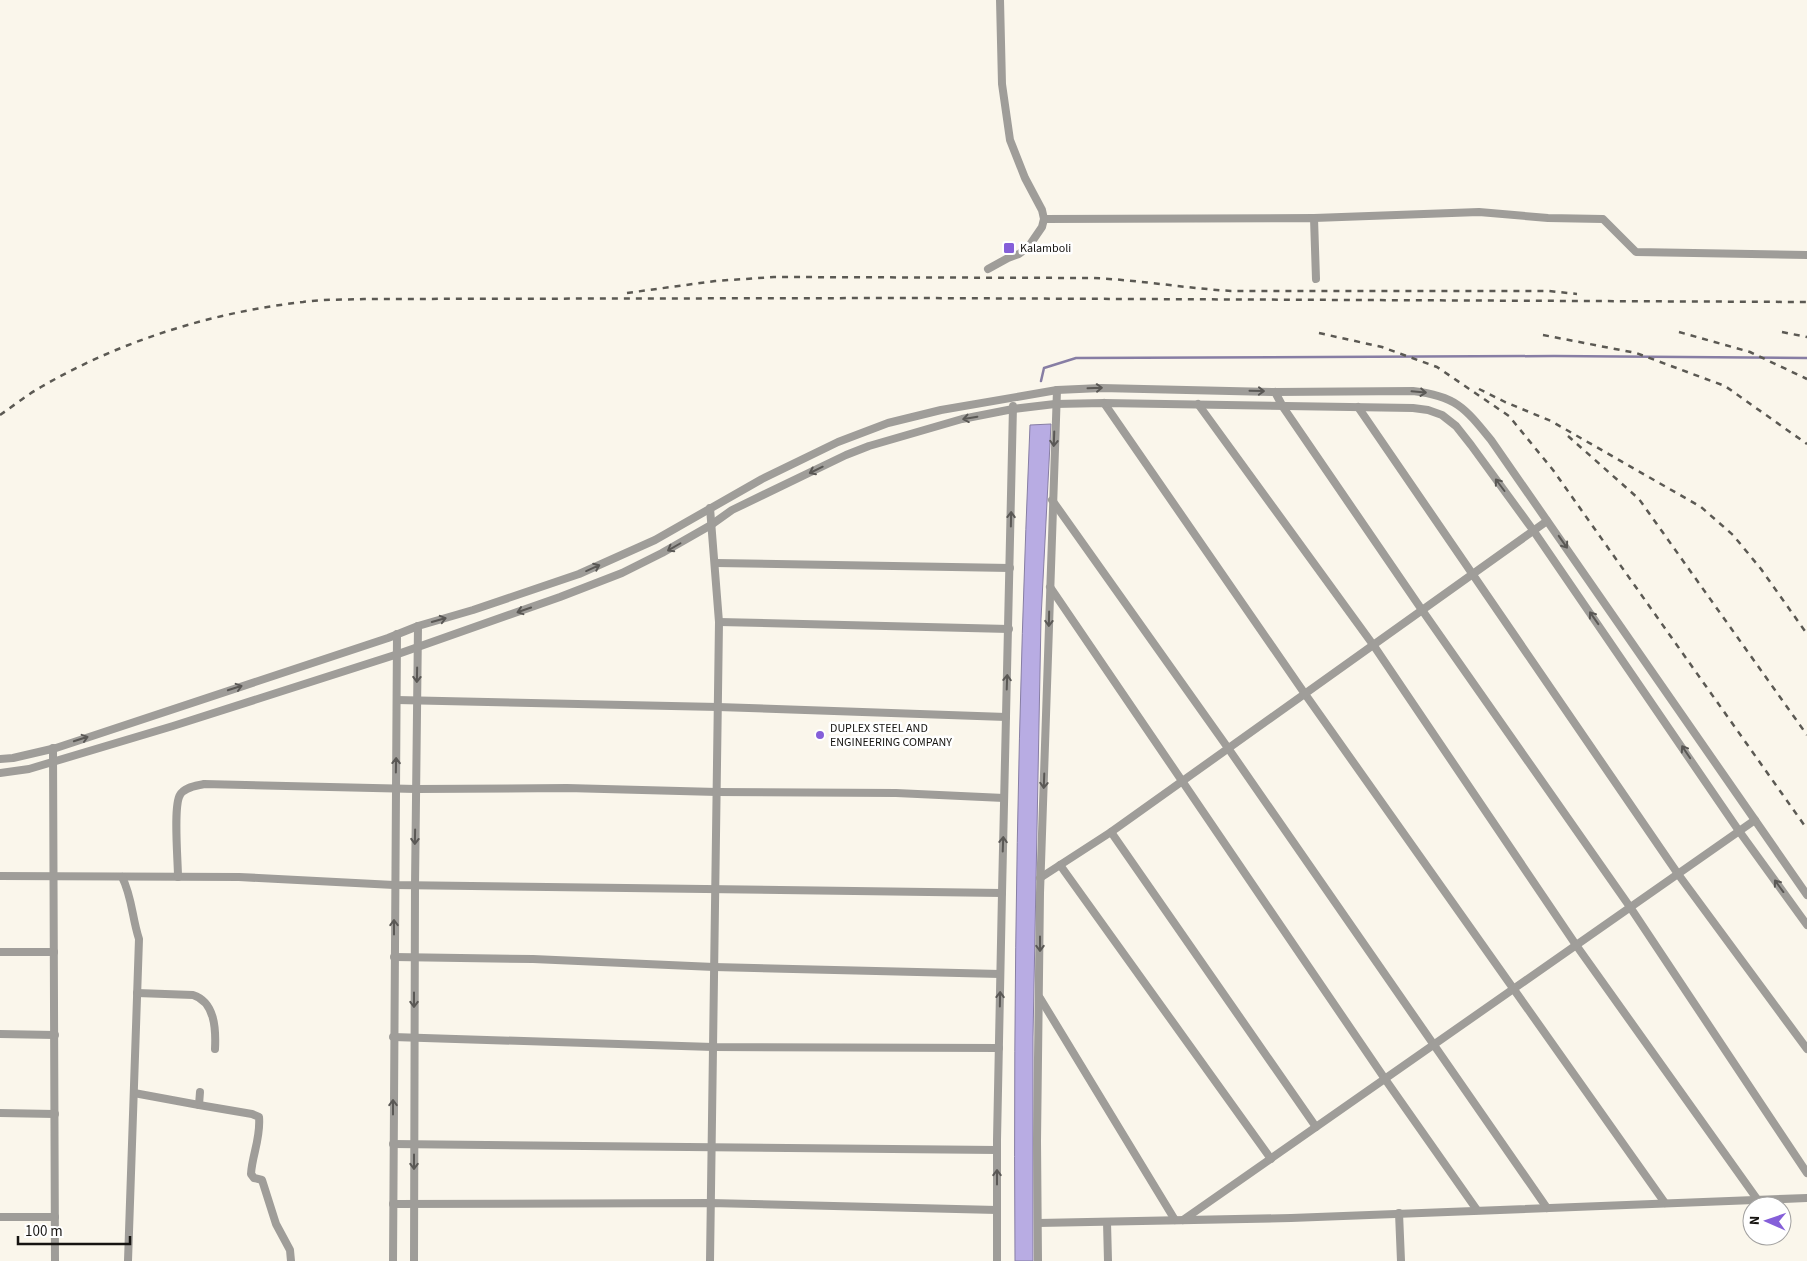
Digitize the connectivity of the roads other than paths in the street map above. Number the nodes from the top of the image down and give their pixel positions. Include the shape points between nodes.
1 (1000, 0) edge
2 (1314, 218) junction
3 (1044, 220) junction
4 (1807, 255) edge
5 (988, 269) dead end
6 (1316, 279) dead end
7 (1057, 390) junction
8 (1275, 392) junction
9 (1015, 396) junction
10 (1104, 402) junction
11 (1055, 404) junction
12 (1198, 404) junction
13 (1284, 406) junction
14 (1358, 407) junction
15 (1015, 409) junction
16 (1052, 500) junction
17 (710, 508) junction
18 (1547, 521) junction
19 (711, 525) junction
20 (1533, 530) junction
21 (716, 563) junction
22 (1010, 568) junction
23 (1473, 574) junction
24 (1050, 587) junction
25 (1422, 610) junction
26 (719, 622) junction
27 (418, 626) junction
28 (1009, 629) junction
29 (397, 634) junction
30 (418, 646) junction
31 (1374, 646) junction
32 (398, 654) junction
33 (1305, 694) junction
34 (397, 700) junction
35 (417, 700) junction
36 (718, 706) junction
37 (1006, 718) junction
38 (53, 748) junction
39 (1228, 748) junction
40 (0, 759) edge
41 (54, 762) junction
42 (0, 773) edge
43 (1181, 782) junction
44 (396, 789) junction
45 (416, 790) junction
46 (716, 792) junction
47 (1004, 798) junction
48 (1755, 820) junction
49 (1739, 831) junction
50 (1111, 832) junction
51 (1060, 865) junction
52 (1678, 874) junction
53 (0, 876) edge
54 (54, 877) junction
55 (122, 877) junction
56 (178, 877) junction
57 (1040, 878) junction
58 (394, 885) junction
59 (415, 886) junction
60 (715, 890) junction
61 (1002, 893) junction
62 (1807, 895) edge
63 (1630, 907) junction
64 (1807, 925) edge
65 (1576, 945) junction
66 (0, 952) edge
67 (54, 952) junction
68 (394, 957) junction
69 (414, 957) junction
70 (714, 967) junction
71 (1000, 974) junction
72 (1513, 989) junction
73 (137, 993) junction
74 (1040, 998) junction
75 (0, 1034) edge
76 (55, 1035) junction
77 (394, 1037) junction
78 (414, 1038) junction
79 (1434, 1044) junction
80 (713, 1047) junction
81 (215, 1048) dead end
82 (999, 1048) junction
83 (1807, 1049) edge
84 (1385, 1079) junction
85 (200, 1092) dead end
86 (134, 1093) junction
87 (199, 1105) junction
88 (0, 1113) edge
89 (55, 1114) junction
90 (1316, 1127) junction
91 (393, 1144) junction
92 (414, 1144) junction
93 (711, 1148) junction
94 (997, 1150) junction
95 (1271, 1159) junction
96 (1807, 1173) edge
97 (1755, 1196) edge
98 (1792, 1198) edge
99 (1807, 1198) edge
100 (1742, 1200) edge
101 (710, 1203) junction
102 (393, 1204) junction
103 (414, 1204) junction
104 (1665, 1204) junction
105 (1547, 1208) junction
106 (997, 1210) junction
107 (1477, 1210) junction
108 (1399, 1213) junction
109 (0, 1216) edge
110 (55, 1218) junction
111 (1179, 1220) junction
112 (1107, 1222) junction
113 (1038, 1223) junction
114 (55, 1261) edge
115 (128, 1261) edge
116 (291, 1261) edge
117 (393, 1261) edge
118 (414, 1261) edge
119 (710, 1261) edge
120 (997, 1261) edge
121 (1038, 1261) edge
122 (1108, 1261) edge
123 (1401, 1261) edge

1 - 3 street via 1002,84 1010,140
2 - 3 street
2 - 4 street via 1479,212 1603,219 1636,252
2 - 6 street
3 - 5 street via 1029,246
7 -> 8 street
7 - 9 street
7 - 11 street
8 - 13 street
8 -> 18 street via 1413,391 1447,398 1470,414
9 - 15 street
9 - 17 street via 888,423 838,442
10 - 11 street
10 - 12 street
10 - 33 street
11 - 15 street
11 -> 16 street
12 - 13 street
12 - 31 street
13 - 14 street
13 - 25 street
20 -> 14 street via 1456,426 1442,415 1413,408
14 - 23 street
15 -> 19 street via 962,419 846,455 732,510
22 -> 15 street
16 - 24 street
16 - 39 street
17 - 19 street
27 -> 17 street via 579,574 655,540
18 - 20 street
18 -> 48 street
19 - 21 street
19 -> 30 street via 622,573
20 - 23 street
49 -> 20 street
21 - 22 street
21 - 26 street
22 - 28 street
23 - 25 street
23 - 52 street
24 - 43 street
24 -> 57 street
25 - 31 street
25 - 63 street
26 - 28 street
26 - 36 street
27 - 29 street
27 - 30 street
37 -> 28 street
29 - 32 street
38 -> 29 street
30 - 32 street
30 -> 35 street
31 - 33 street
31 - 65 street
32 - 34 street
32 - 41 street
33 - 39 street
33 - 72 street
34 - 35 street
44 -> 34 street
35 - 36 street
35 - 45 street
36 - 37 street
36 - 46 street
37 - 47 street
38 - 40 street
38 - 41 street
39 - 43 street
39 - 79 street
41 - 42 street
41 - 54 street
43 - 50 street
43 - 84 street
44 - 45 street
44 - 56 street via 193,786 180,795 177,807
44 - 58 street
45 - 46 street via 567,788
45 -> 59 street
46 - 47 street via 896,793
46 - 60 street
61 -> 47 street
48 - 49 street
48 - 62 street
49 - 52 street
64 -> 49 street
50 - 51 street
50 - 90 street
51 - 57 street
51 - 95 street
52 - 63 street
52 - 83 street
53 - 54 street
54 - 55 street
54 - 67 street
55 - 56 street
55 - 73 street via 139,939
56 - 58 street
57 -> 74 street
58 - 59 street
68 -> 58 street
59 - 60 street
59 - 69 street
60 - 61 street
60 - 70 street
61 - 71 street
63 - 65 street
63 - 96 street
65 - 72 street
65 - 97 street
66 - 67 street
67 - 76 street
68 - 69 street
68 - 77 street
69 - 70 street
69 -> 78 street
70 - 71 street
70 - 80 street
82 -> 71 street
72 - 79 street
72 - 104 street
73 - 81 street via 201,998 214,1019
73 - 86 street
74 - 111 street
74 - 113 street
75 - 76 street
76 - 89 street
77 - 78 street
91 -> 77 street
78 - 80 street
78 - 92 street
79 - 84 street
79 - 105 street
80 - 82 street
80 - 93 street
82 - 94 street
84 - 90 street
84 - 107 street
85 - 87 street
86 - 87 street
86 - 115 street
87 - 116 street via 259,1118 259,1134 250,1174 262,1180 276,1224 290,1250
88 - 89 street
89 - 110 street
90 - 95 street
91 - 92 street
91 - 102 street
92 - 93 street
92 -> 103 street
93 - 94 street
93 - 101 street
106 -> 94 street
95 - 111 street
98 - 99 street
100 - 104 street
101 - 103 street
101 - 106 street
101 - 119 street
102 - 103 street
102 - 117 street
103 - 118 street
104 - 105 street
105 - 107 street
106 - 120 street
107 - 108 street
108 - 111 street
108 - 123 street
109 - 110 street
110 - 114 street
111 - 112 street
112 - 113 street
112 - 122 street
113 - 121 street

